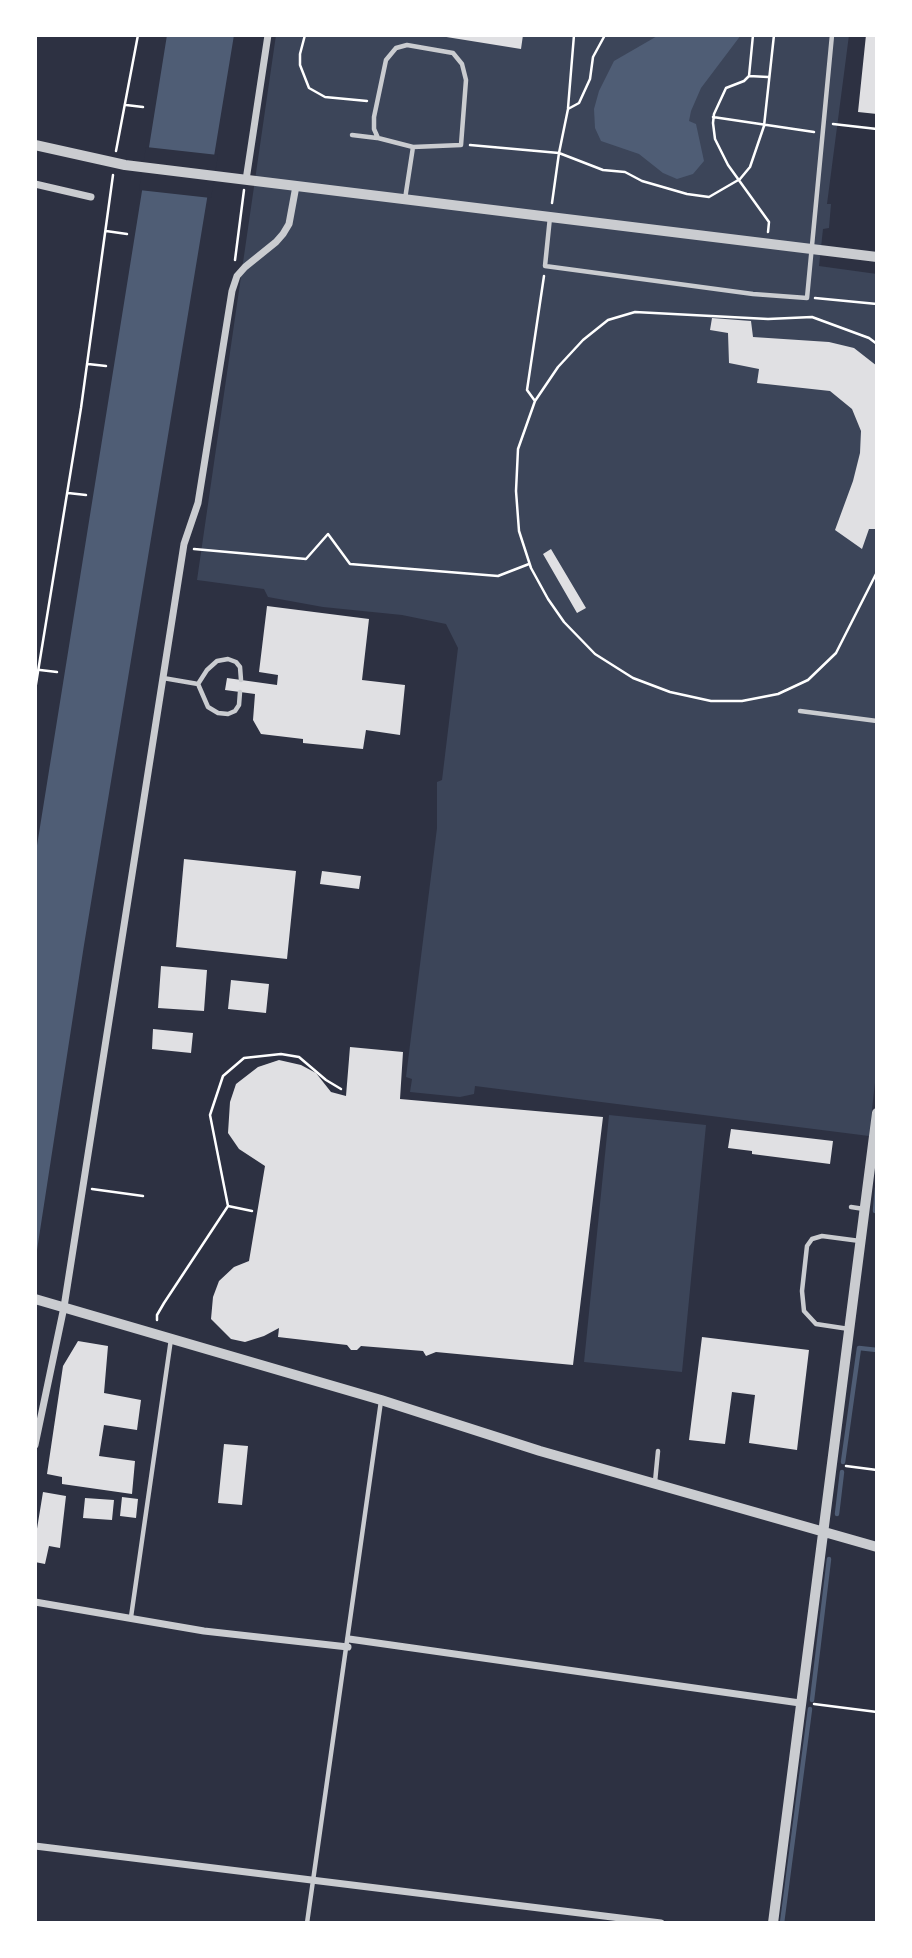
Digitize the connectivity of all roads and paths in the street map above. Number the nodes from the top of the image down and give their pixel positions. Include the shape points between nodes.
1 (138, 35) edge
2 (268, 35) edge
3 (305, 35) edge
4 (574, 35) edge
5 (605, 35) edge
6 (753, 35) edge
7 (774, 35) edge
8 (832, 35) edge
9 (749, 76) junction
10 (768, 77) junction
11 (376, 101) junction
12 (125, 104) junction
13 (143, 107) dead end
14 (568, 109) junction
15 (713, 117) junction
16 (823, 123) junction
17 (764, 126) junction
18 (877, 130) edge
19 (822, 134) junction
20 (352, 135) dead end
21 (378, 138) junction
22 (35, 145) edge
23 (461, 145) junction
24 (413, 147) junction
25 (559, 153) junction
26 (120, 165) junction
27 (740, 179) junction
28 (251, 181) junction
29 (35, 184) edge
30 (296, 186) junction
31 (91, 197) dead end
32 (405, 200) junction
33 (550, 217) junction
34 (106, 230) junction
35 (127, 234) dead end
36 (767, 243) junction
37 (810, 249) junction
38 (877, 257) edge
39 (545, 266) junction
40 (237, 276) junction
41 (807, 298) junction
42 (877, 304) edge
43 (877, 344) edge
44 (88, 364) junction
45 (106, 366) dead end
46 (536, 401) junction
47 (66, 493) junction
48 (86, 495) dead end
49 (184, 548) junction
50 (529, 564) junction
51 (877, 572) edge
52 (38, 669) junction
53 (57, 673) dead end
54 (163, 678) junction
55 (241, 680) dead end
56 (198, 684) junction
57 (35, 690) edge
58 (240, 692) dead end
59 (800, 711) dead end
60 (877, 721) edge
61 (341, 1089) dead end
62 (877, 1113) edge
63 (82, 1188) junction
64 (143, 1196) dead end
65 (228, 1206) junction
66 (851, 1207) dead end
67 (865, 1209) junction
68 (252, 1212) dead end
69 (860, 1241) junction
70 (35, 1299) edge
71 (60, 1306) junction
72 (849, 1329) junction
73 (153, 1334) junction
74 (171, 1338) junction
75 (381, 1400) junction
76 (35, 1445) edge
77 (658, 1451) dead end
78 (831, 1465) junction
79 (877, 1470) edge
80 (654, 1483) junction
81 (822, 1531) junction
82 (877, 1547) edge
83 (35, 1602) edge
84 (131, 1617) junction
85 (348, 1643) junction
86 (800, 1703) junction
87 (819, 1705) dead end
88 (877, 1712) edge
89 (35, 1846) edge
90 (312, 1882) junction
91 (307, 1923) edge
92 (661, 1923) edge
93 (773, 1923) edge

1 - 12 path
2 - 28 street
3 - 11 path via 300,65 309,88 325,97
4 - 14 path
5 - 14 path via 579,103
6 - 9 path
7 - 10 path
8 - 16 lane
9 - 10 path
9 - 15 path via 726,88
10 - 17 path
11 - 21 lane via 374,130
11 - 23 lane via 386,61 396,48 407,45 453,53 466,80
12 - 13 path
12 - 26 path
14 - 25 path
15 - 17 path
15 - 27 path via 715,139
16 - 18 path
16 - 19 lane
17 - 19 path
17 - 27 path via 750,167
19 - 37 lane
20 - 21 lane
21 - 24 lane
22 - 26 street
23 - 24 lane
23 - 25 path
24 - 32 lane
25 - 27 path via 687,194 709,197
25 - 33 path
26 - 28 street
26 - 34 path
27 - 36 path via 769,222
28 - 30 street
28 - 40 path via 233,270
29 - 31 street
30 - 32 street
30 - 40 street via 283,234
32 - 33 street
33 - 36 street
33 - 39 lane
34 - 35 path
34 - 44 path
36 - 37 street
37 - 38 street
37 - 41 lane
39 - 41 lane
39 - 46 path via 527,390
40 - 49 street via 198,503
41 - 42 path
43 - 46 path via 812,317 635,312 608,320 583,340
44 - 45 path
44 - 47 path
46 - 50 path via 518,449 516,491 519,531
47 - 48 path
47 - 52 path
49 - 50 path via 306,559 328,534 350,564 498,576
49 - 54 street
50 - 51 path via 564,622 595,654 633,678 711,701 778,694 808,680 836,653
52 - 53 path
52 - 57 path
54 - 56 lane
54 - 63 street
55 - 56 lane via 240,667 228,659 217,661
56 - 58 lane via 208,707 218,713 235,712
59 - 60 lane
61 - 65 path via 299,1057 281,1054 244,1058 223,1076 210,1115
62 - 67 street
63 - 64 path
63 - 71 street
65 - 68 path
65 - 73 path via 157,1315
66 - 67 lane
67 - 69 street
69 - 72 street
69 - 72 lane via 822,1236 807,1246 800,1304 816,1324
70 - 71 street
71 - 73 street
71 - 76 street
72 - 78 street
73 - 74 street
74 - 75 street
74 - 84 lane
75 - 80 street
75 - 85 lane
77 - 80 lane
78 - 79 path
78 - 81 street
80 - 81 street
81 - 82 street
81 - 86 street
83 - 84 street
84 - 85 street via 204,1631
85 - 86 street
85 - 90 lane
86 - 93 street
87 - 88 path
89 - 90 street
90 - 91 lane
90 - 92 street

